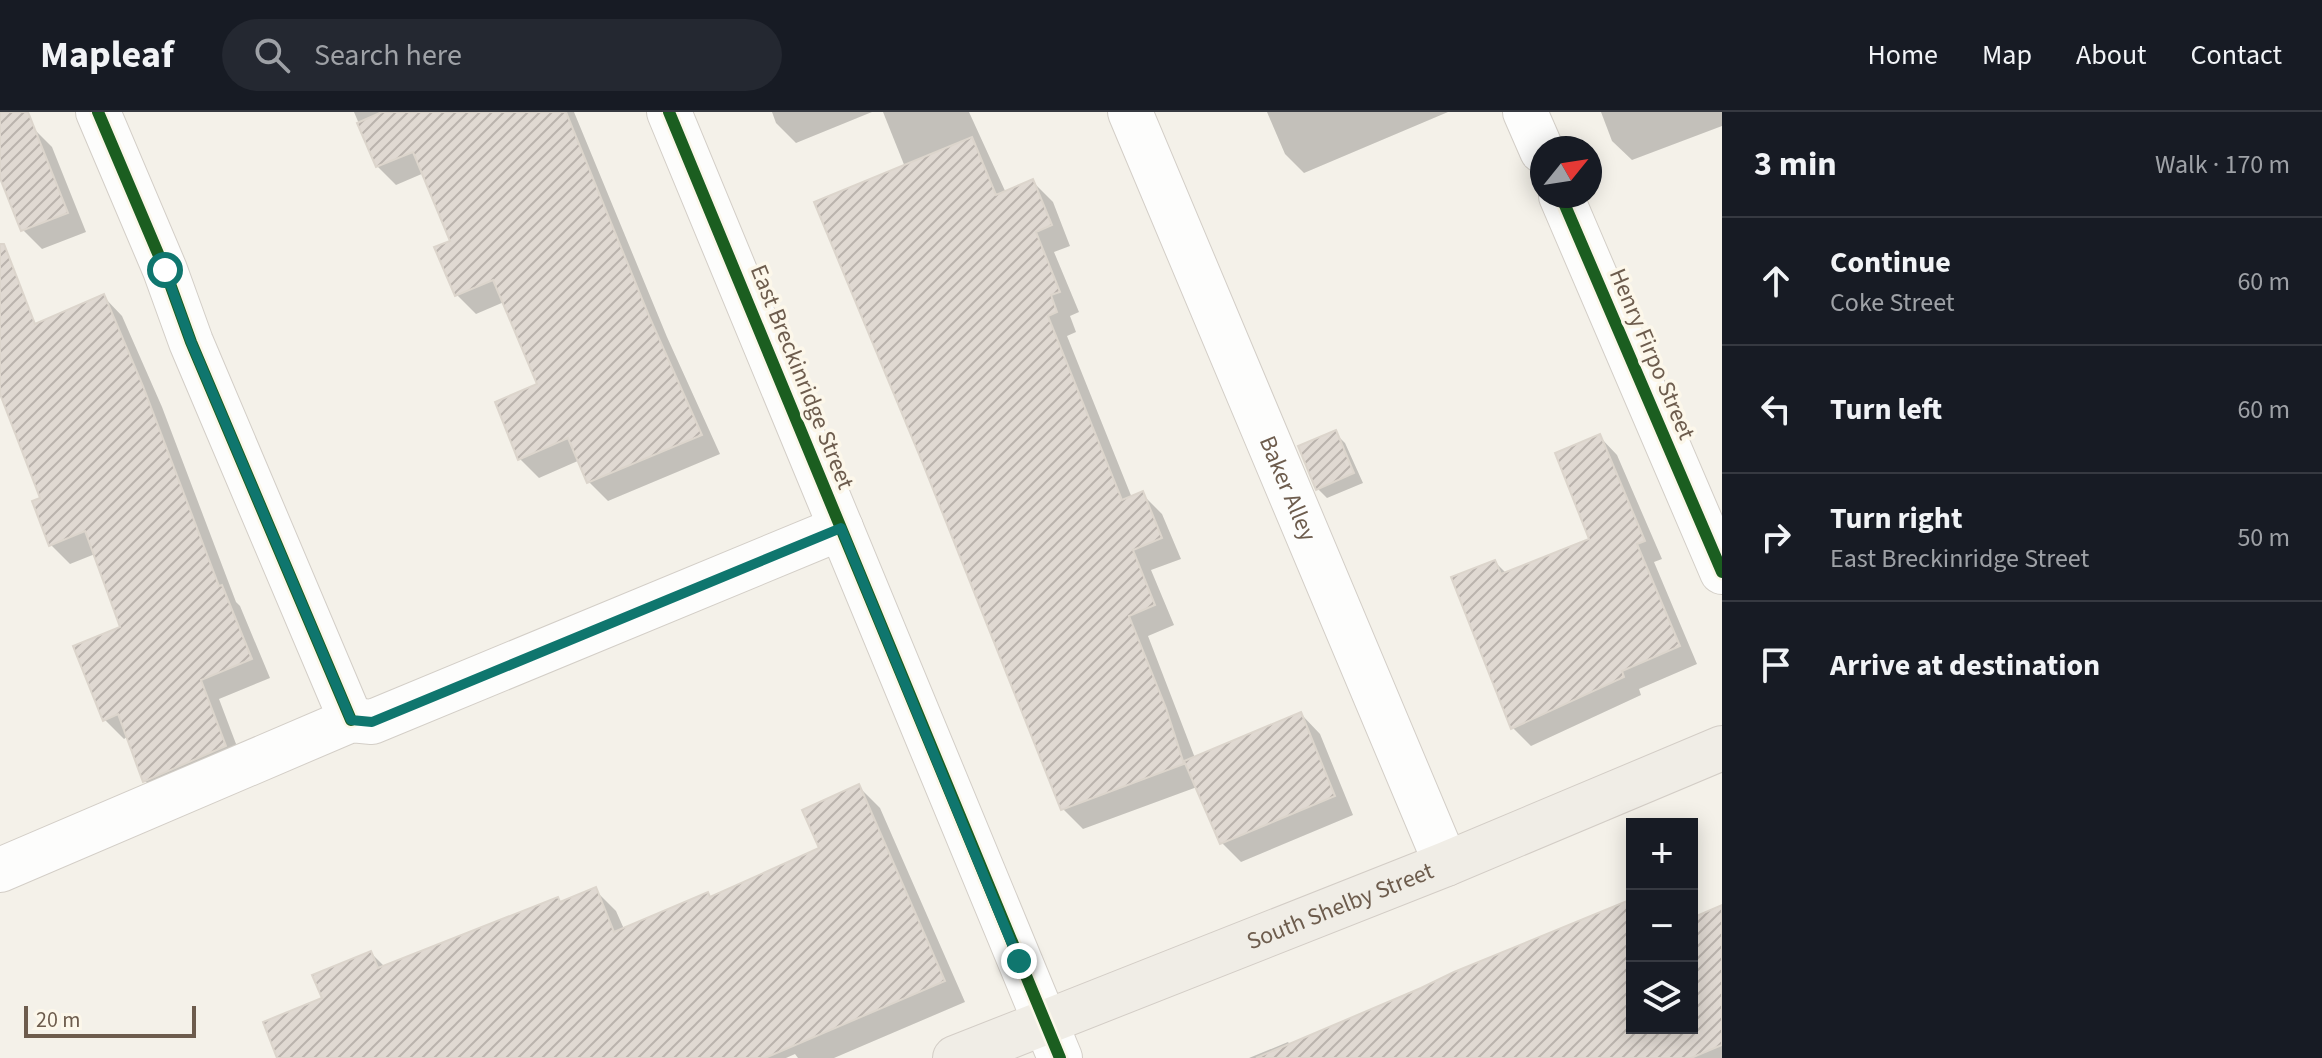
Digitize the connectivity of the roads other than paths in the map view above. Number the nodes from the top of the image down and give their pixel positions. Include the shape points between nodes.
1 (98, 112) edge
2 (669, 112) edge
3 (1130, 112) edge
4 (1525, 112) edge
5 (1535, 136) edge
6 (1566, 208) edge
7 (841, 528) junction
8 (1722, 572) edge
9 (351, 720) junction
10 (1722, 748) edge
11 (1446, 864) junction
12 (0, 870) edge
13 (1052, 1040) edge
14 (955, 1058) edge

1 - 9 street
2 - 7 street, East Breckinridge Street
3 - 11 street, Baker Alley
4 - 5 street
6 - 8 street, Henry Firpo Street
7 - 9 street via 372,722
7 - 13 street, East Breckinridge Street
9 - 12 street
10 - 11 main road, South Shelby Street
11 - 13 main road, South Shelby Street
13 - 14 main road, South Shelby Street

